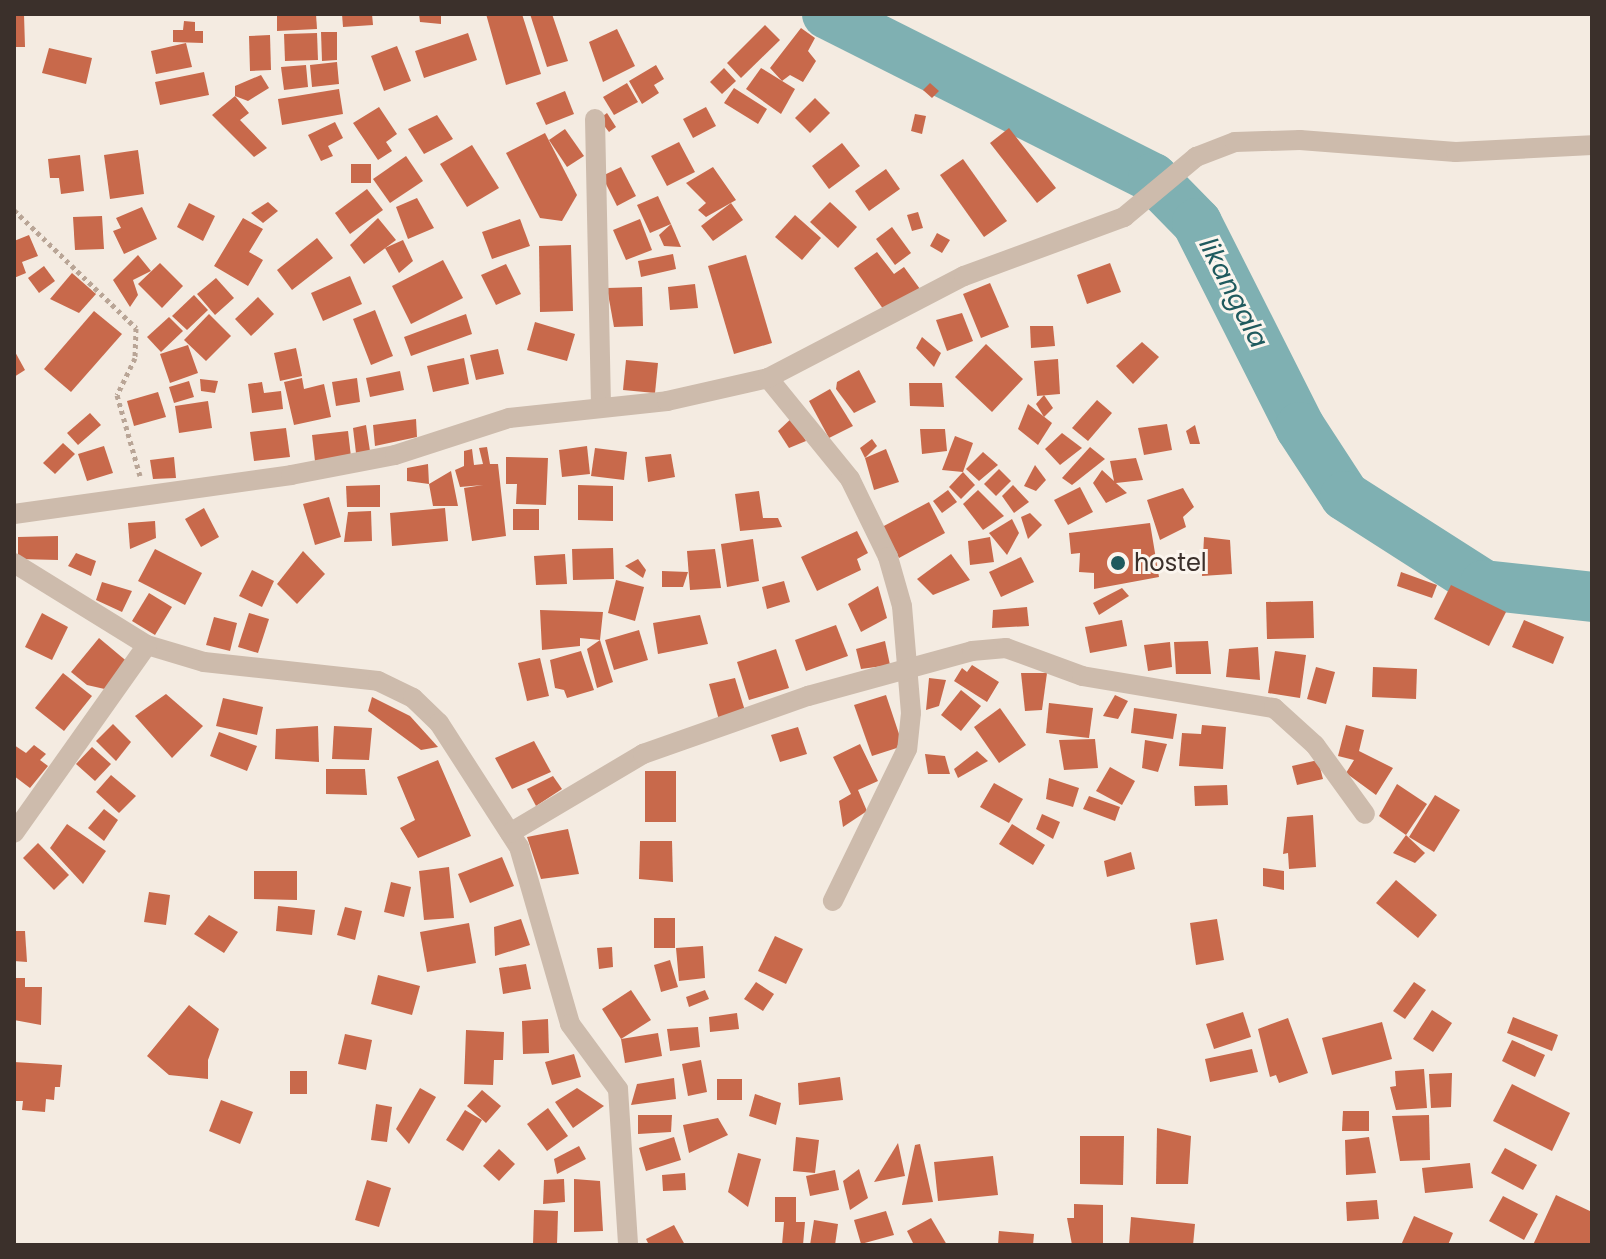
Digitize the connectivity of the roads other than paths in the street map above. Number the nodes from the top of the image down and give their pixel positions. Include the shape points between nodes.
1 (595, 119) dead end
2 (1592, 145) edge
3 (768, 378) junction
4 (601, 406) junction
5 (14, 514) edge
6 (14, 563) edge
7 (147, 645) junction
8 (906, 668) junction
9 (1365, 814) dead end
10 (14, 833) edge
11 (510, 833) junction
12 (833, 901) dead end
13 (628, 1245) edge

1 - 4 street
2 - 3 street via 1456,152 1300,140 1211,148 1102,228 964,276
3 - 4 street via 667,401
3 - 8 street via 850,479 865,508 900,593
4 - 5 street via 509,418 395,455 291,475
6 - 7 street
7 - 10 street
7 - 11 street via 204,662 353,675 413,698 439,723
8 - 9 street via 1006,648 1082,676 1274,708 1315,745
8 - 11 street via 643,754
8 - 12 street via 911,713 907,749
11 - 13 street via 519,847 570,1024 618,1089

